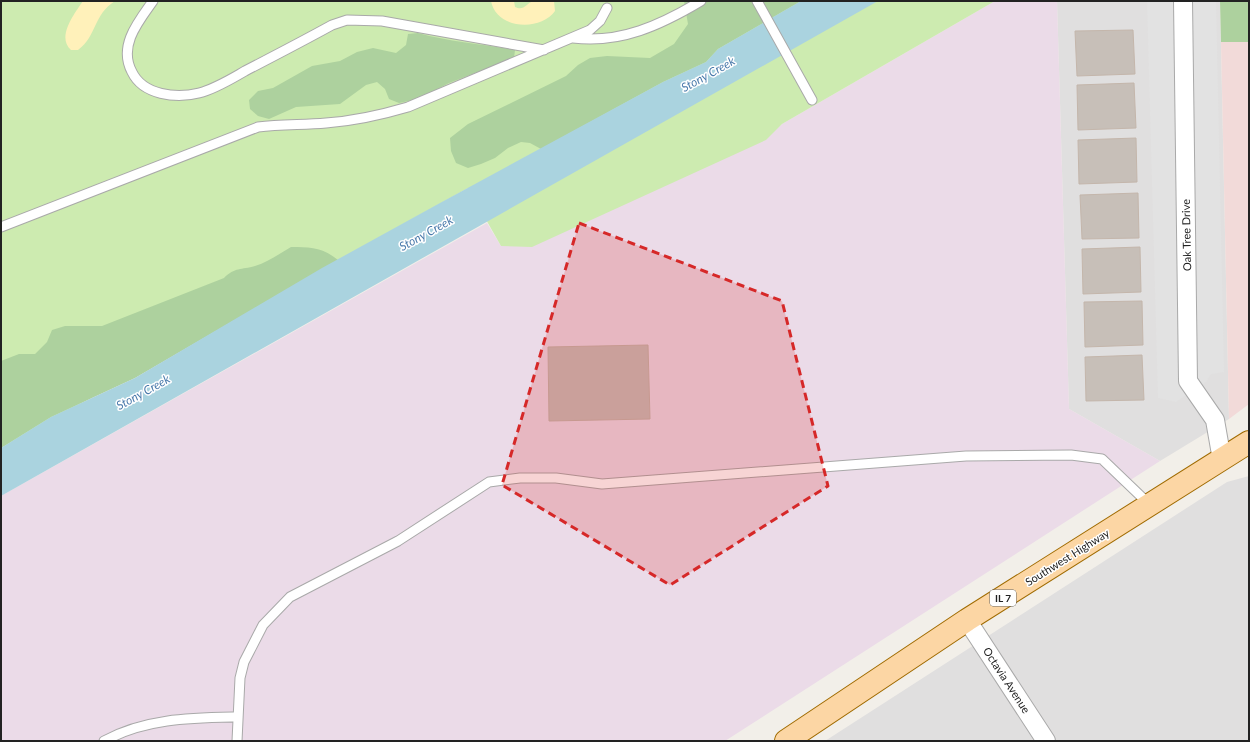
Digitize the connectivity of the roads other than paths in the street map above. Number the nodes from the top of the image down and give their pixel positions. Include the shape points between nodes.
1 (153, 1) edge
2 (701, 1) edge
3 (1183, 1) edge
4 (757, 2) edge
5 (607, 8) dead end
6 (572, 38) junction
7 (545, 50) junction
8 (812, 100) dead end
9 (1, 227) edge
10 (1249, 442) edge
11 (1222, 460) junction
12 (1150, 505) junction
13 (967, 620) junction
14 (238, 716) junction
15 (104, 741) edge
16 (237, 741) edge
17 (786, 741) edge
18 (1046, 741) edge

1 - 7 lane via 132,32 127,49 128,62 138,83 164,95 181,97 200,93 332,25 347,20 382,21
2 - 6 lane via 671,19 623,36 590,40
3 - 11 street, Oak Tree Drive via 1188,381 1215,420
4 - 8 lane
5 - 6 lane via 600,21 590,30
6 - 7 lane
7 - 9 lane via 408,107 382,115 325,123 258,127
10 - 11 main road, Southwest Highway / IL 7
11 - 12 main road, Southwest Highway / IL 7
12 - 13 main road, Southwest Highway / IL 7
12 - 14 lane via 1102,459 1071,455 966,456 602,484 556,478 520,478 488,482 398,541 290,597 263,625 252,644 240,678
13 - 17 main road, Southwest Highway / IL 7
13 - 18 street, Octavia Avenue
14 - 15 lane via 184,718 160,722 136,727
14 - 16 lane

